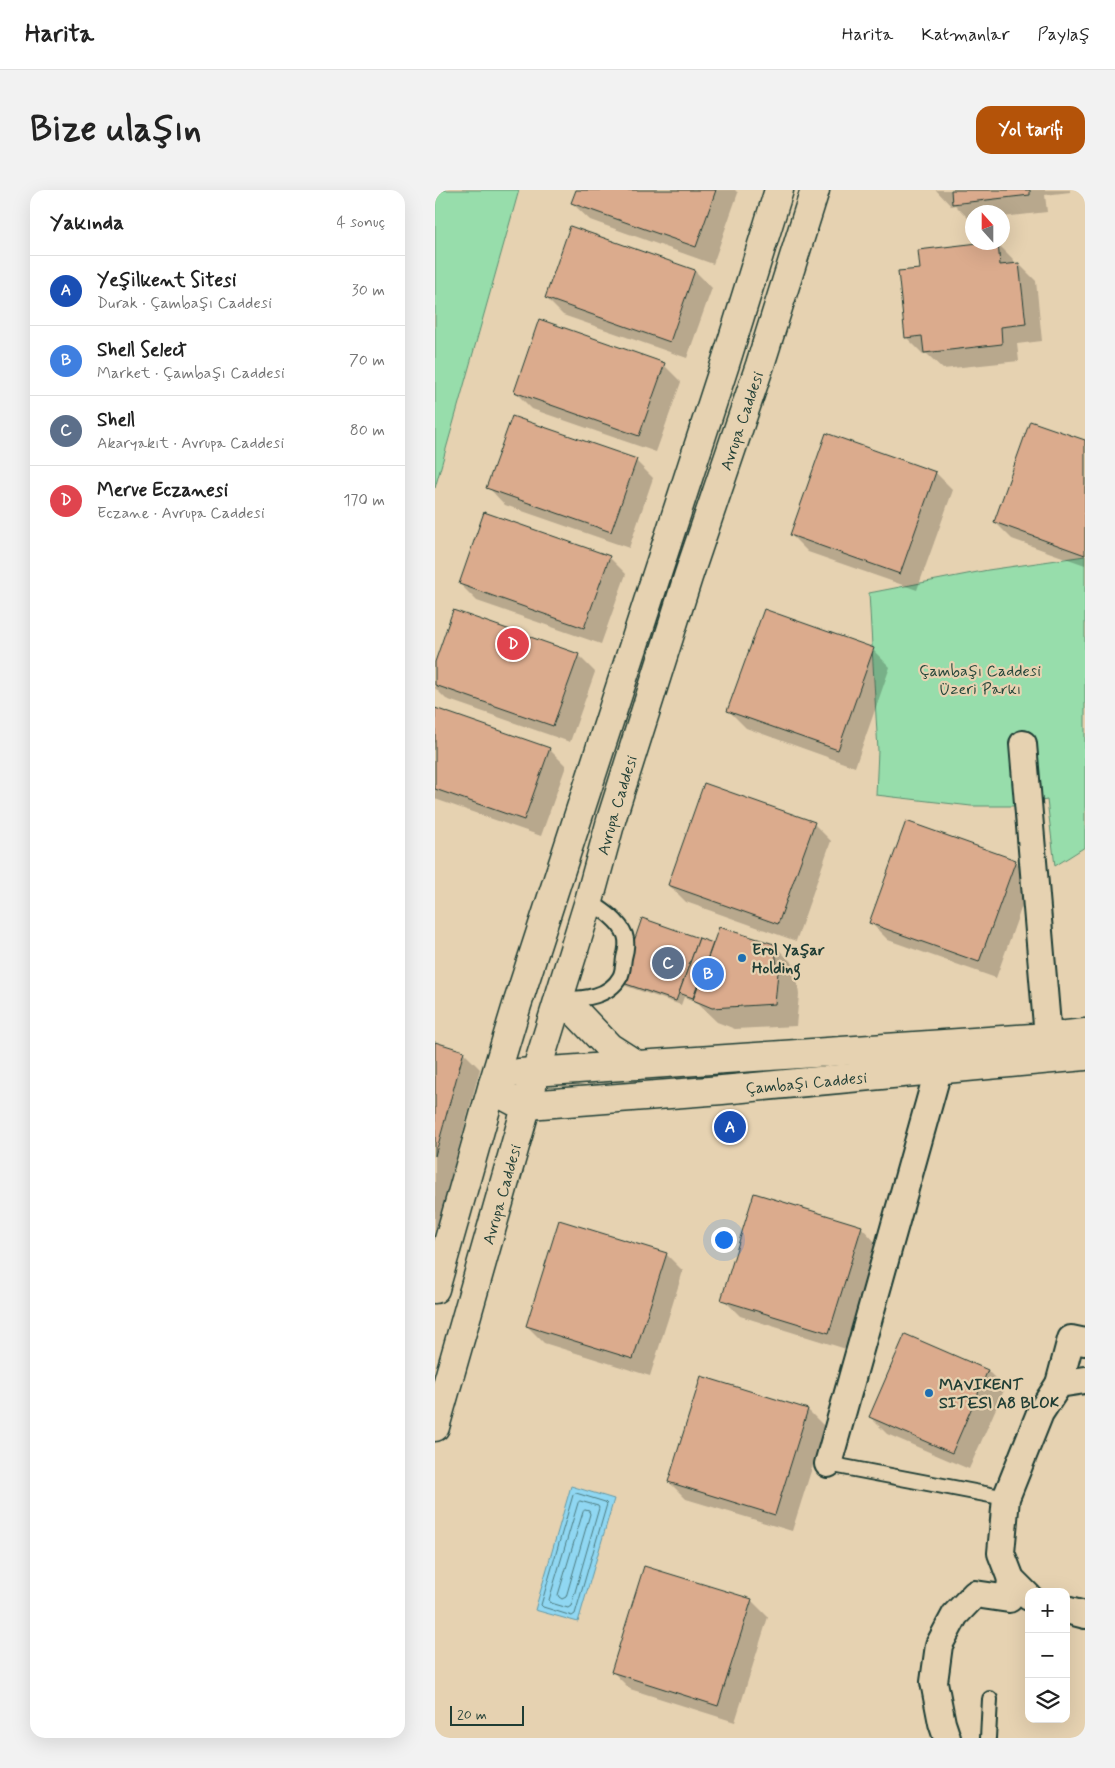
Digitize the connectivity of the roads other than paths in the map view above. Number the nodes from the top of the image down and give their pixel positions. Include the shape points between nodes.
1 (779, 190) edge
2 (815, 190) edge
3 (1023, 744) dead end
4 (589, 901) junction
5 (559, 998) junction
6 (1085, 1033) edge
7 (1048, 1037) junction
8 (1085, 1056) edge
9 (637, 1065) junction
10 (938, 1070) junction
11 (536, 1072) junction
12 (493, 1084) junction
13 (528, 1105) junction
14 (435, 1289) edge
15 (1085, 1342) edge
16 (1085, 1380) edge
17 (1059, 1384) junction
18 (435, 1426) edge
19 (828, 1464) joint
20 (1007, 1498) junction
21 (1020, 1588) edge
22 (1070, 1611) edge
23 (1085, 1616) edge
24 (990, 1699) dead end
25 (947, 1738) edge
26 (988, 1738) edge

1 - 12 main road, Avrupa Caddesi
2 - 4 main road, Avrupa Caddesi via 685,586
3 - 7 street
4 - 5 main road, Avrupa Caddesi
4 - 5 lane via 615,921 625,935 627,947 620,977 599,995
5 - 9 main road via 609,1047
5 - 11 main road, Avrupa Caddesi
6 - 7 main road, Çambaşı Caddesi
7 - 9 main road, Çambaşı Caddesi
8 - 10 main road, Çambaşı Caddesi
9 - 11 main road, Çambaşı Caddesi
10 - 13 main road, Çambaşı Caddesi
10 - 19 street
11 - 12 main road, Çambaşı Caddesi via 510,1074
11 - 13 main road, Avrupa Caddesi
12 - 13 main road via 514,1103
12 - 14 main road, Avrupa Caddesi
13 - 18 main road, Avrupa Caddesi
15 - 17 street via 1071,1339
16 - 17 street
17 - 20 street via 1040,1413
19 - 20 lane
20 - 21 street via 1001,1553
21 - 25 street via 1009,1599 975,1594 955,1615 939,1646 934,1682
22 - 23 street
24 - 26 lane

